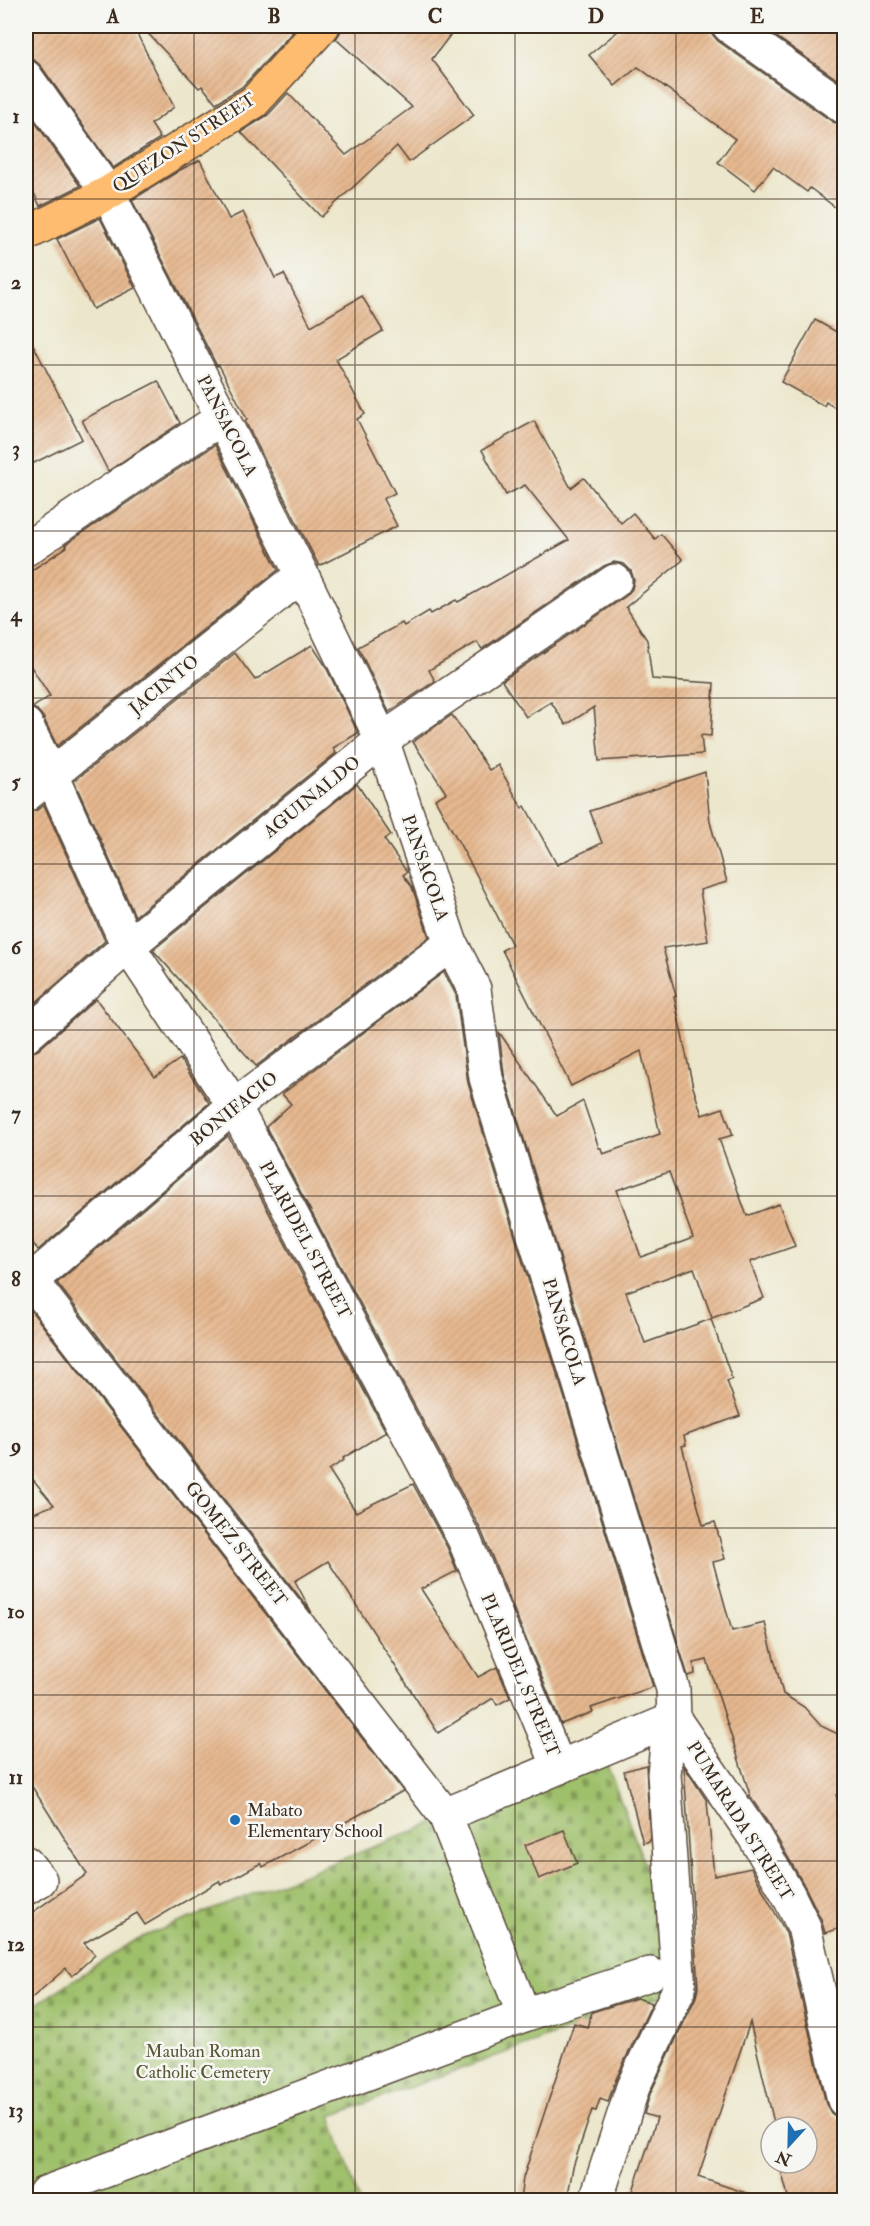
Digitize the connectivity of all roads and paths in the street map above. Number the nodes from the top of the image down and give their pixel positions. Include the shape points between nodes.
1 (323, 26) edge
2 (729, 26) edge
3 (26, 77) edge
4 (844, 107) edge
5 (108, 192) junction
6 (26, 234) edge
7 (222, 418) junction
8 (26, 549) edge
9 (302, 574) junction
10 (615, 581) dead end
11 (26, 725) edge
12 (382, 740) junction
13 (51, 775) junction
14 (26, 795) edge
15 (451, 944) junction
16 (128, 946) junction
17 (26, 1036) edge
18 (234, 1106) junction
19 (27, 1280) edge
20 (674, 1719) junction
21 (559, 1767) junction
22 (445, 1815) junction
23 (650, 1974) dead end
24 (831, 1975) edge
25 (525, 2015) junction
26 (844, 2100) edge
27 (45, 2193) dead end
28 (596, 2200) edge

1 - 5 main road, QUEZON STREET via 254,102
2 - 4 street
3 - 5 street, PANSACOLA
5 - 6 main road, QUEZON STREET
5 - 7 street, PANSACOLA
7 - 8 street
7 - 9 street, PANSACOLA
9 - 12 street, PANSACOLA
9 - 13 street, JACINTO
10 - 12 street, AGUINALDO
11 - 13 street, PLARIDEL STREET
12 - 15 street, PANSACOLA
12 - 16 street, AGUINALDO
13 - 14 street, JACINTO
13 - 16 street, PLARIDEL STREET
15 - 18 street, BONIFACIO
15 - 20 street, PANSACOLA via 474,989 486,1078 673,1689
16 - 17 street, AGUINALDO
16 - 18 street, PLARIDEL STREET
18 - 19 street, BONIFACIO
18 - 21 street, PLARIDEL STREET via 464,1539
19 - 22 street, GOMEZ STREET
20 - 21 street
20 - 24 street, PUMARADA STREET via 754,1836
20 - 28 street, PANSACOLA via 664,1774 679,1989 633,2087
21 - 22 street
22 - 25 street, GOMEZ STREET
23 - 25 street
24 - 26 street, PUMARADA STREET
25 - 27 street

